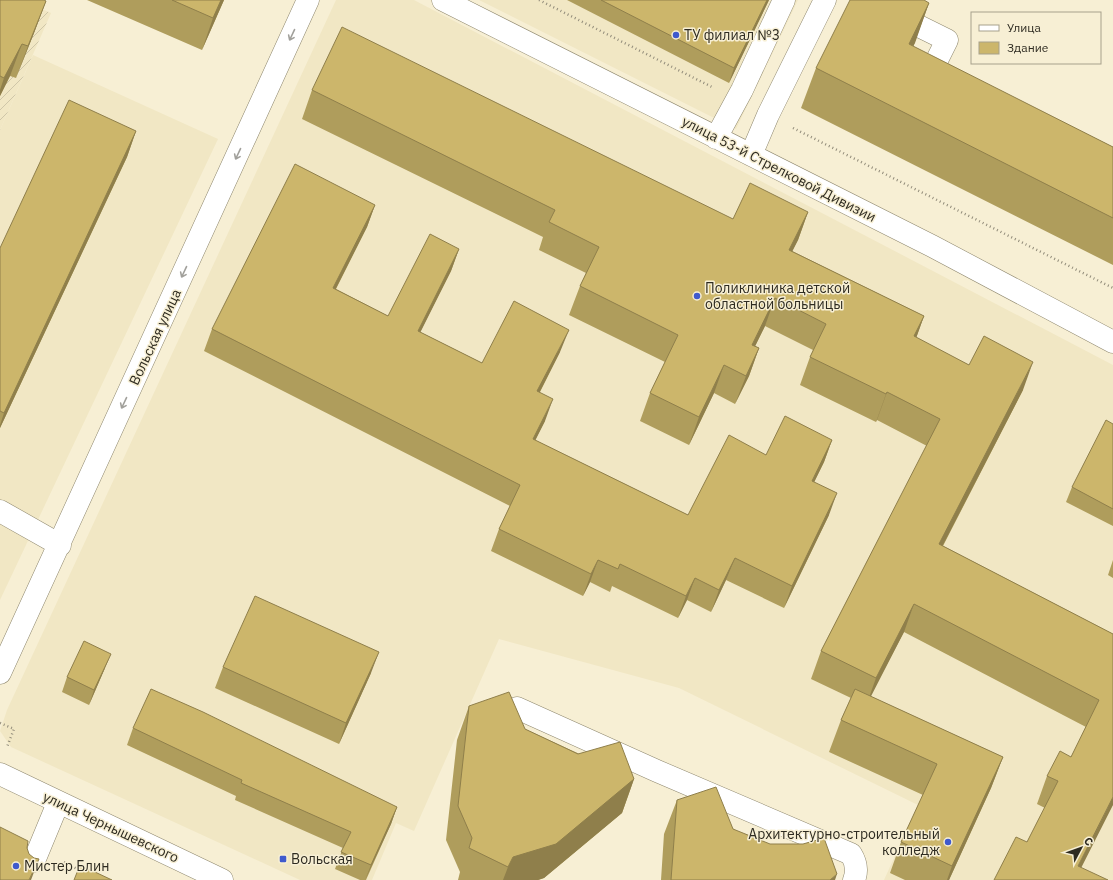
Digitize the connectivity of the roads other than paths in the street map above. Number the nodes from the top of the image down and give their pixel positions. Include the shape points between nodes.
1 (308, 0) edge
2 (443, 0) edge
3 (784, 0) edge
4 (825, 0) edge
5 (866, 0) edge
6 (946, 94) edge
7 (716, 138) junction
8 (751, 155) junction
9 (1113, 342) edge
10 (0, 511) edge
11 (60, 545) junction
12 (0, 673) edge
13 (517, 708) edge
14 (0, 774) edge
15 (58, 803) junction
16 (34, 861) edge
17 (222, 880) edge
18 (854, 880) edge

1 -> 11 street, Вольская улица
2 - 7 street, улица 53-й Стрелковой Дивизии
3 - 7 street
4 - 8 street
5 - 6 street via 947,40 925,84
7 - 8 street, улица 53-й Стрелковой Дивизии
8 - 9 street, улица 53-й Стрелковой Дивизии
10 - 11 street
11 - 12 street, Вольская улица
13 - 18 street via 850,854 856,862
14 - 15 street, улица Чернышевского
15 - 16 street
15 - 17 street, улица Чернышевского

